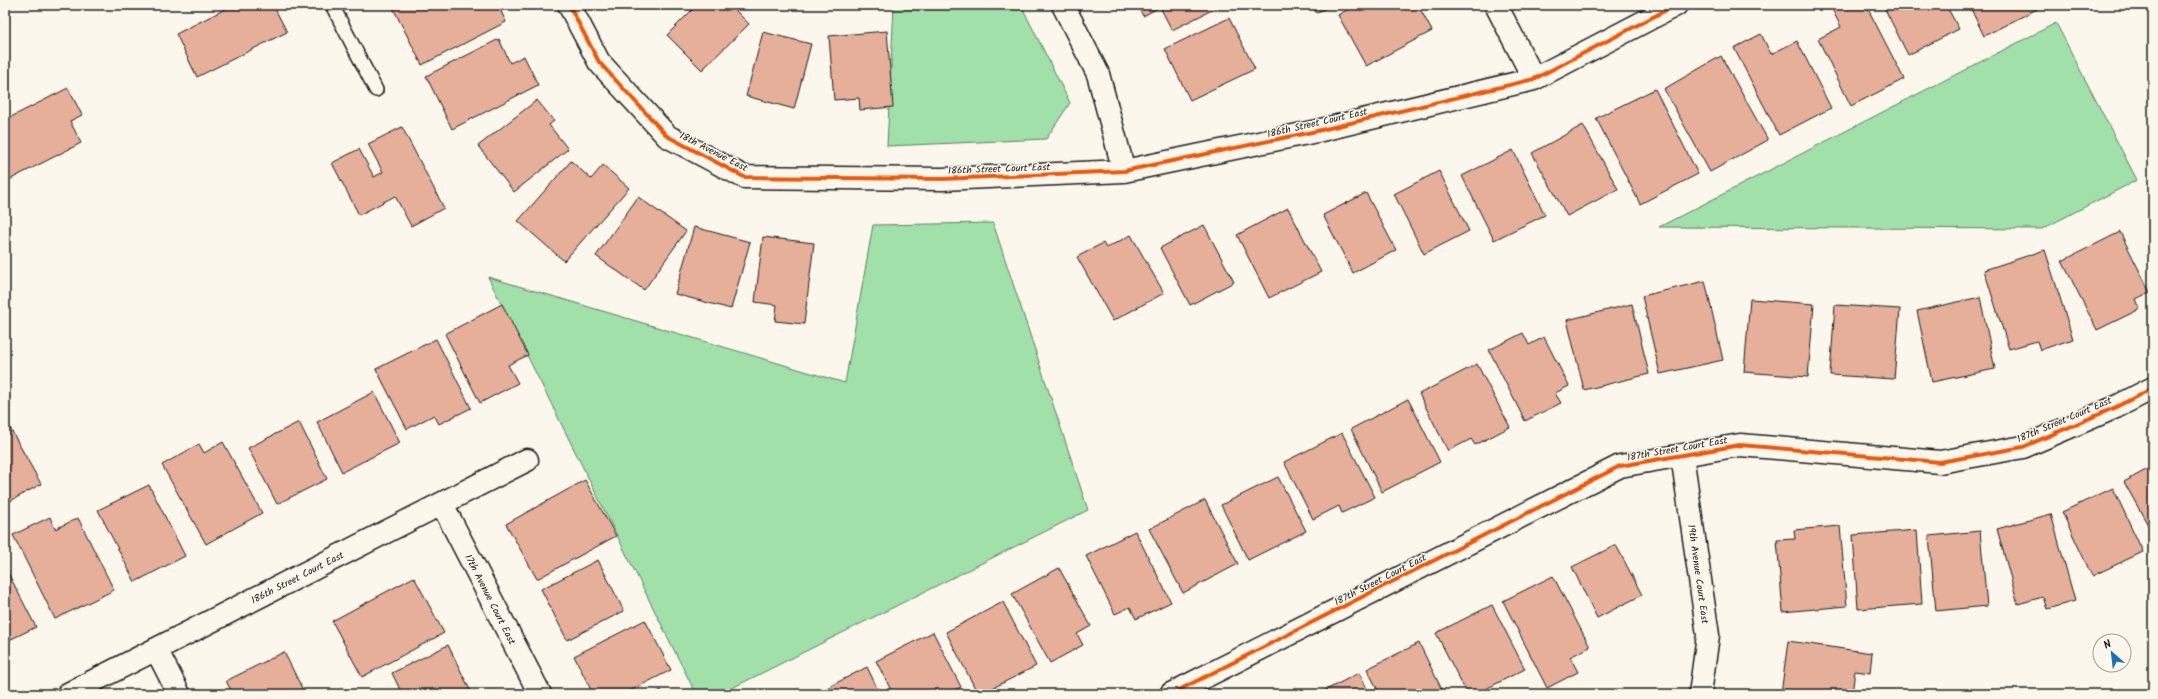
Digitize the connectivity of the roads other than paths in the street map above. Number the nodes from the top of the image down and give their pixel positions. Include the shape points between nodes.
1 (332, 5) edge
2 (569, 5) edge
3 (1063, 5) edge
4 (1496, 5) edge
5 (1676, 5) edge
6 (1534, 79) junction
7 (376, 90) dead end
8 (1124, 172) junction
9 (942, 179) joint
10 (2153, 388) edge
11 (1682, 455) junction
12 (527, 460) dead end
13 (442, 504) junction
14 (156, 649) junction
15 (68, 694) edge
16 (179, 694) edge
17 (540, 694) edge
18 (1172, 694) edge
19 (1700, 694) edge

1 - 7 lane
2 - 9 street, 18th Avenue East via 599,62 667,136 744,177
3 - 8 street via 1098,74
4 - 6 street
5 - 6 street, 186th Street Court East
6 - 8 street, 186th Street Court East
8 - 9 street, 186th Street Court East
10 - 11 street, 187th Street Court East via 2116,407 2023,447 1940,462 1740,445
11 - 18 street, 187th Street Court East via 1620,466
11 - 19 street, 19th Avenue Court East via 1708,635
12 - 13 street, 186th Street Court East
13 - 14 street, 186th Street Court East
13 - 17 street, 17th Avenue Court East
14 - 15 street, 186th Street Court East
14 - 16 street

